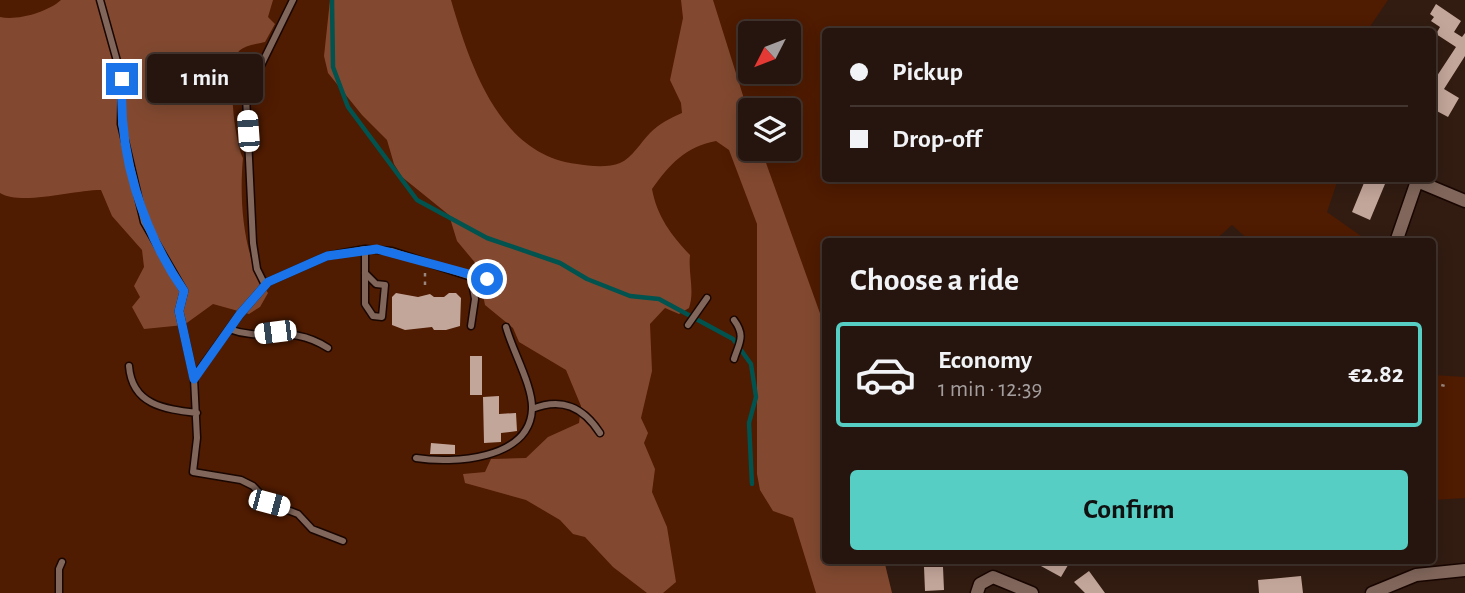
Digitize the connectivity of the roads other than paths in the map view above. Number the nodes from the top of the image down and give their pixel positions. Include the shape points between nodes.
1 (100, 0) edge
2 (293, 0) edge
3 (1417, 182) edge
4 (1422, 182) edge
5 (1465, 201) edge
6 (1397, 238) edge
7 (365, 249) junction
8 (365, 273) junction
9 (471, 277) junction
10 (494, 281) dead end
11 (265, 285) junction
12 (707, 298) dead end
13 (734, 320) dead end
14 (689, 323) dead end
15 (471, 326) dead end
16 (506, 327) dead end
17 (229, 329) junction
18 (328, 348) dead end
19 (734, 359) dead end
20 (128, 366) dead end
21 (194, 379) junction
22 (532, 409) junction
23 (197, 413) junction
24 (600, 433) dead end
25 (416, 458) dead end
26 (343, 541) dead end
27 (62, 562) dead end
28 (1465, 570) edge
29 (59, 593) edge
30 (977, 593) edge
31 (1032, 593) edge
32 (1372, 593) edge

1 - 21 lane via 122,79 121,124 144,222 184,291 179,311
2 - 11 lane via 246,96 253,243 257,270
3 - 6 street
4 - 5 street
7 - 8 lane
7 - 9 lane via 391,251
7 - 11 lane via 309,263
8 - 8 lane via 365,304 373,316 382,317 385,285 376,284
9 - 10 lane
9 - 15 lane via 475,299
11 - 17 lane
12 - 14 lane
13 - 19 lane via 742,340
16 - 22 lane
17 - 18 lane via 306,335
17 - 21 lane
20 - 23 lane via 130,380 143,398 171,410
21 - 23 lane
22 - 24 lane via 559,402 591,419
22 - 25 lane via 526,429 508,446 466,461
23 - 26 lane via 193,472 241,480 269,503 298,514 312,529
27 - 29 lane
28 - 32 street via 1416,575
30 - 31 street via 980,584 993,577

